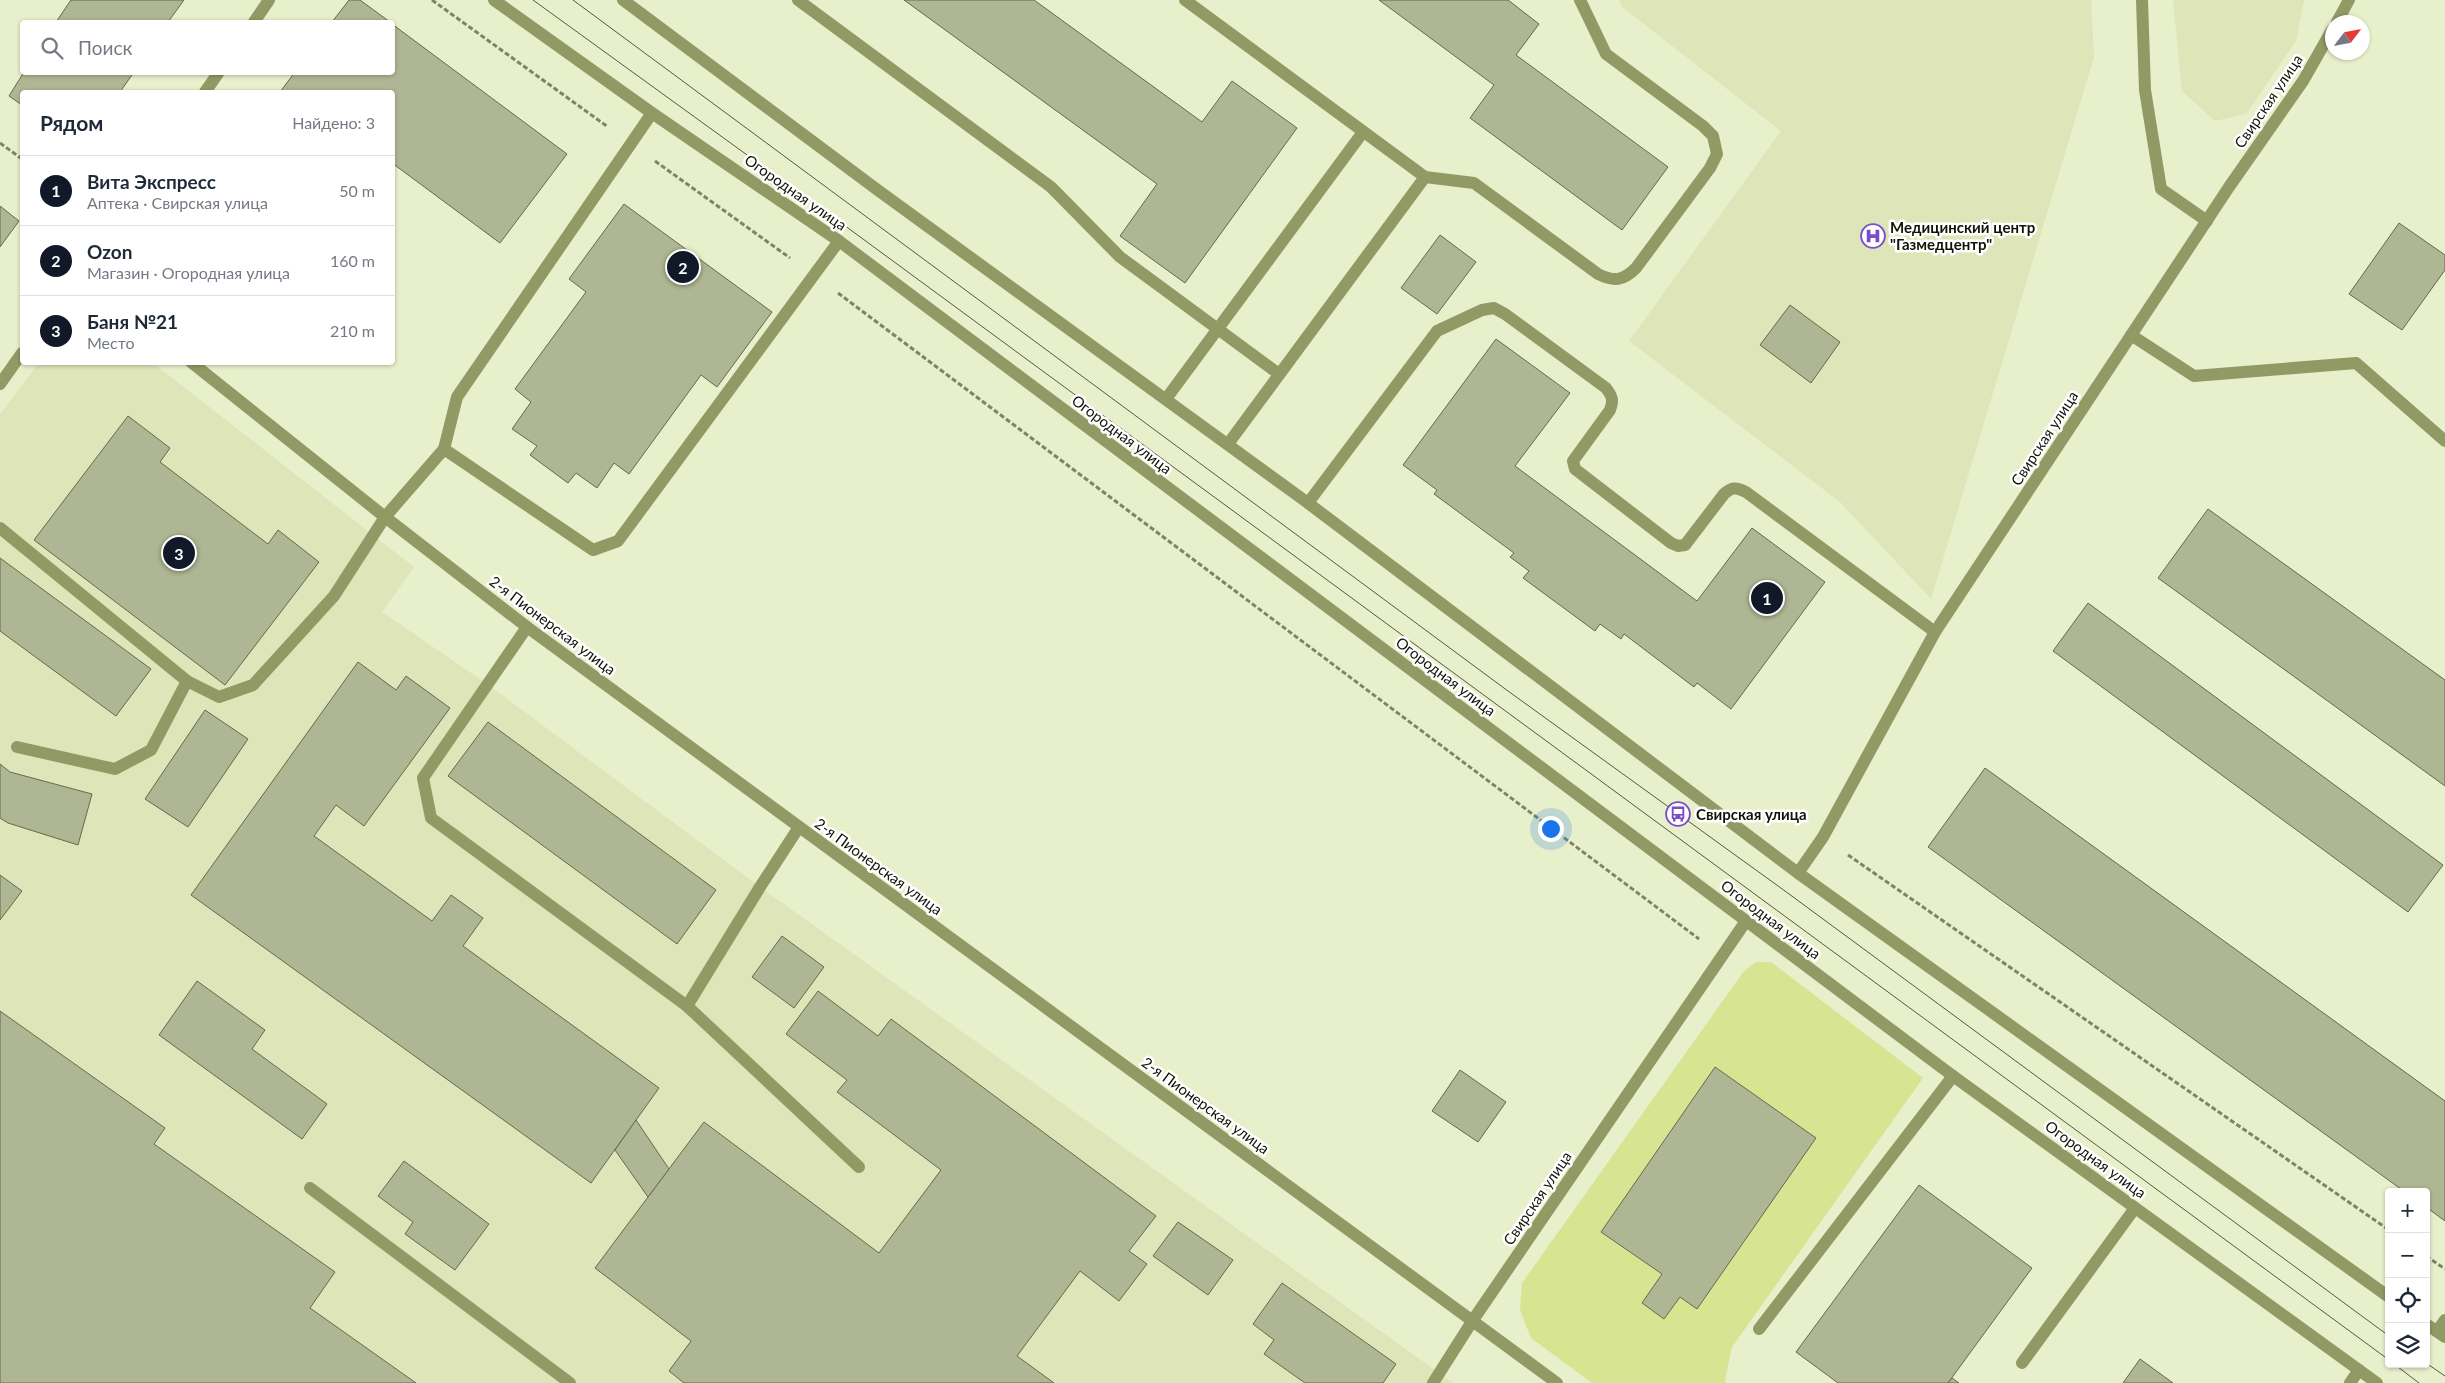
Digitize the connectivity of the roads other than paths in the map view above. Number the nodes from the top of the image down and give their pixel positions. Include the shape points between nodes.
1 (270, 0) edge
2 (494, 0) edge
3 (623, 0) edge
4 (798, 0) edge
5 (1185, 0) edge
6 (1580, 0) edge
7 (2142, 0) edge
8 (2350, 0) edge
9 (2341, 15) edge
10 (255, 20) edge
11 (2325, 42) edge
12 (217, 75) edge
13 (206, 90) edge
14 (652, 113) junction
15 (1363, 132) junction
16 (1425, 177) junction
17 (2207, 222) junction
18 (839, 241) junction
19 (1218, 329) junction
20 (2132, 335) junction
21 (20, 356) edge
22 (195, 365) edge
23 (1279, 374) junction
24 (0, 384) edge
25 (1166, 399) junction
26 (2445, 442) edge
27 (1228, 444) junction
28 (444, 449) junction
29 (1308, 503) junction
30 (385, 518) junction
31 (0, 528) edge
32 (527, 626) junction
33 (1936, 632) junction
34 (187, 681) junction
35 (17, 747) dead end
36 (799, 828) junction
37 (1798, 873) junction
38 (1746, 921) junction
39 (687, 1006) junction
40 (1953, 1076) junction
41 (859, 1167) dead end
42 (310, 1188) dead end
43 (2136, 1208) junction
44 (2385, 1294) edge
45 (1473, 1320) junction
46 (2445, 1320) edge
47 (1759, 1329) dead end
48 (2436, 1331) edge
49 (2022, 1363) dead end
50 (2359, 1370) junction
51 (570, 1383) edge
52 (1433, 1383) edge
53 (1557, 1383) edge
54 (2350, 1383) edge
55 (2377, 1383) edge

1 - 10 street
2 - 14 street, Огородная улица
3 - 25 street
4 - 19 street via 1051,187 1120,256
5 - 15 street
6 - 16 street via 1606,54 1703,126 1713,136 1717,154 1636,268 1625,278 1611,281 1474,183
7 - 17 street via 2145,90 2161,189
8 - 9 street
11 - 17 street, Свирская улица
12 - 13 street
14 - 18 street, Огородная улица
14 - 28 street via 457,397
15 - 16 street
15 - 19 street
16 - 23 street
17 - 20 street, Свирская улица
18 - 28 street via 618,541 593,550
18 - 38 street, Огородная улица
19 - 23 street
19 - 25 street
20 - 26 street via 2194,376 2356,363
20 - 33 street, Свирская улица
21 - 24 street
22 - 30 street, 2-я Пионерская улица
23 - 27 street
25 - 27 street
27 - 29 street
28 - 30 street
29 - 33 street via 1437,331 1482,310 1494,308 1606,388 1613,402 1610,410 1576,455 1573,461 1575,470 1664,537 1678,546 1685,545 1724,494 1730,488 1737,488
29 - 37 street
30 - 32 street, 2-я Пионерская улица
30 - 34 street via 334,596 253,685 219,697
31 - 34 street
32 - 36 street, 2-я Пионерская улица
32 - 39 street via 423,778 431,818
33 - 37 street, Свирская улица via 1823,837
34 - 35 street via 151,750 115,769
36 - 39 street
36 - 45 street, 2-я Пионерская улица
37 - 44 street
38 - 40 street, Огородная улица
38 - 45 street, Свирская улица
39 - 41 street
40 - 43 street, Огородная улица
40 - 47 street
42 - 51 street
43 - 49 street
43 - 50 street, Огородная улица
45 - 52 street, Свирская улица
45 - 53 street, 2-я Пионерская улица
46 - 48 street
50 - 54 street
50 - 55 street, Огородная улица

